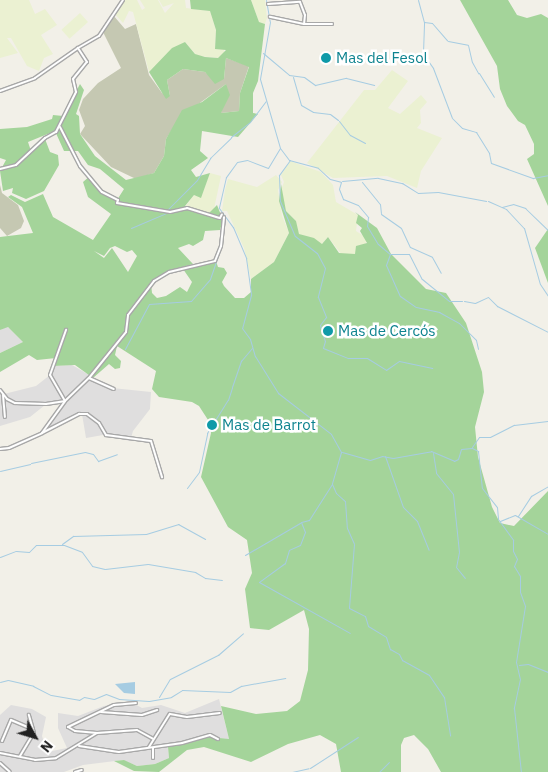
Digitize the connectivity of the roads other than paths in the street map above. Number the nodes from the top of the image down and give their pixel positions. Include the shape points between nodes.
1 (123, 0) edge
2 (300, 1) edge
3 (268, 4) dead end
4 (270, 17) dead end
5 (304, 24) junction
6 (332, 24) dead end
7 (78, 48) junction
8 (0, 90) edge
9 (60, 127) junction
10 (0, 169) edge
11 (222, 214) dead end
12 (224, 217) dead end
13 (66, 330) dead end
14 (54, 367) junction
15 (58, 367) dead end
16 (89, 378) junction
17 (113, 389) dead end
18 (0, 390) edge
19 (3, 396) junction
20 (65, 401) junction
21 (5, 417) dead end
22 (42, 432) junction
23 (0, 449) edge
24 (162, 477) dead end
25 (136, 703) dead end
26 (157, 710) dead end
27 (101, 712) junction
28 (220, 713) dead end
29 (29, 715) dead end
30 (32, 730) junction
31 (97, 733) junction
32 (153, 739) junction
33 (218, 739) dead end
34 (2, 741) dead end
35 (79, 746) junction
36 (149, 748) junction
37 (153, 748) junction
38 (0, 753) edge
39 (20, 756) junction
40 (153, 758) dead end
41 (0, 763) edge
42 (82, 770) dead end
43 (10, 772) edge
44 (75, 772) edge

1 - 7 street via 99,36
2 - 3 street
2 - 5 street
4 - 5 street
5 - 6 street
7 - 8 street via 35,78
7 - 9 street via 87,62 73,79 76,90
9 - 10 street via 16,165
9 - 11 street via 80,166 102,192 118,200 117,203 170,212 187,208 220,218
12 - 16 street via 221,246 215,261 168,272 154,281 128,315 126,332
13 - 14 street
14 - 15 street
14 - 20 street via 50,375
16 - 17 street
16 - 20 street
18 - 19 street
19 - 20 street via 11,402 31,404
19 - 21 street
20 - 22 street
22 - 23 street
22 - 24 street via 79,414 87,414 99,423 106,435 152,441
25 - 27 street via 114,705
26 - 27 street via 142,715
27 - 31 street via 68,727
28 - 32 street via 187,718 170,714
29 - 30 street
30 - 34 street via 11,720
30 - 39 street via 33,737
31 - 32 street via 137,730
31 - 35 street
32 - 36 street
33 - 37 street via 210,735
35 - 36 street via 103,752
35 - 39 street via 56,758 36,760
36 - 37 street
37 - 40 street
38 - 39 street
41 - 43 street
42 - 44 street

